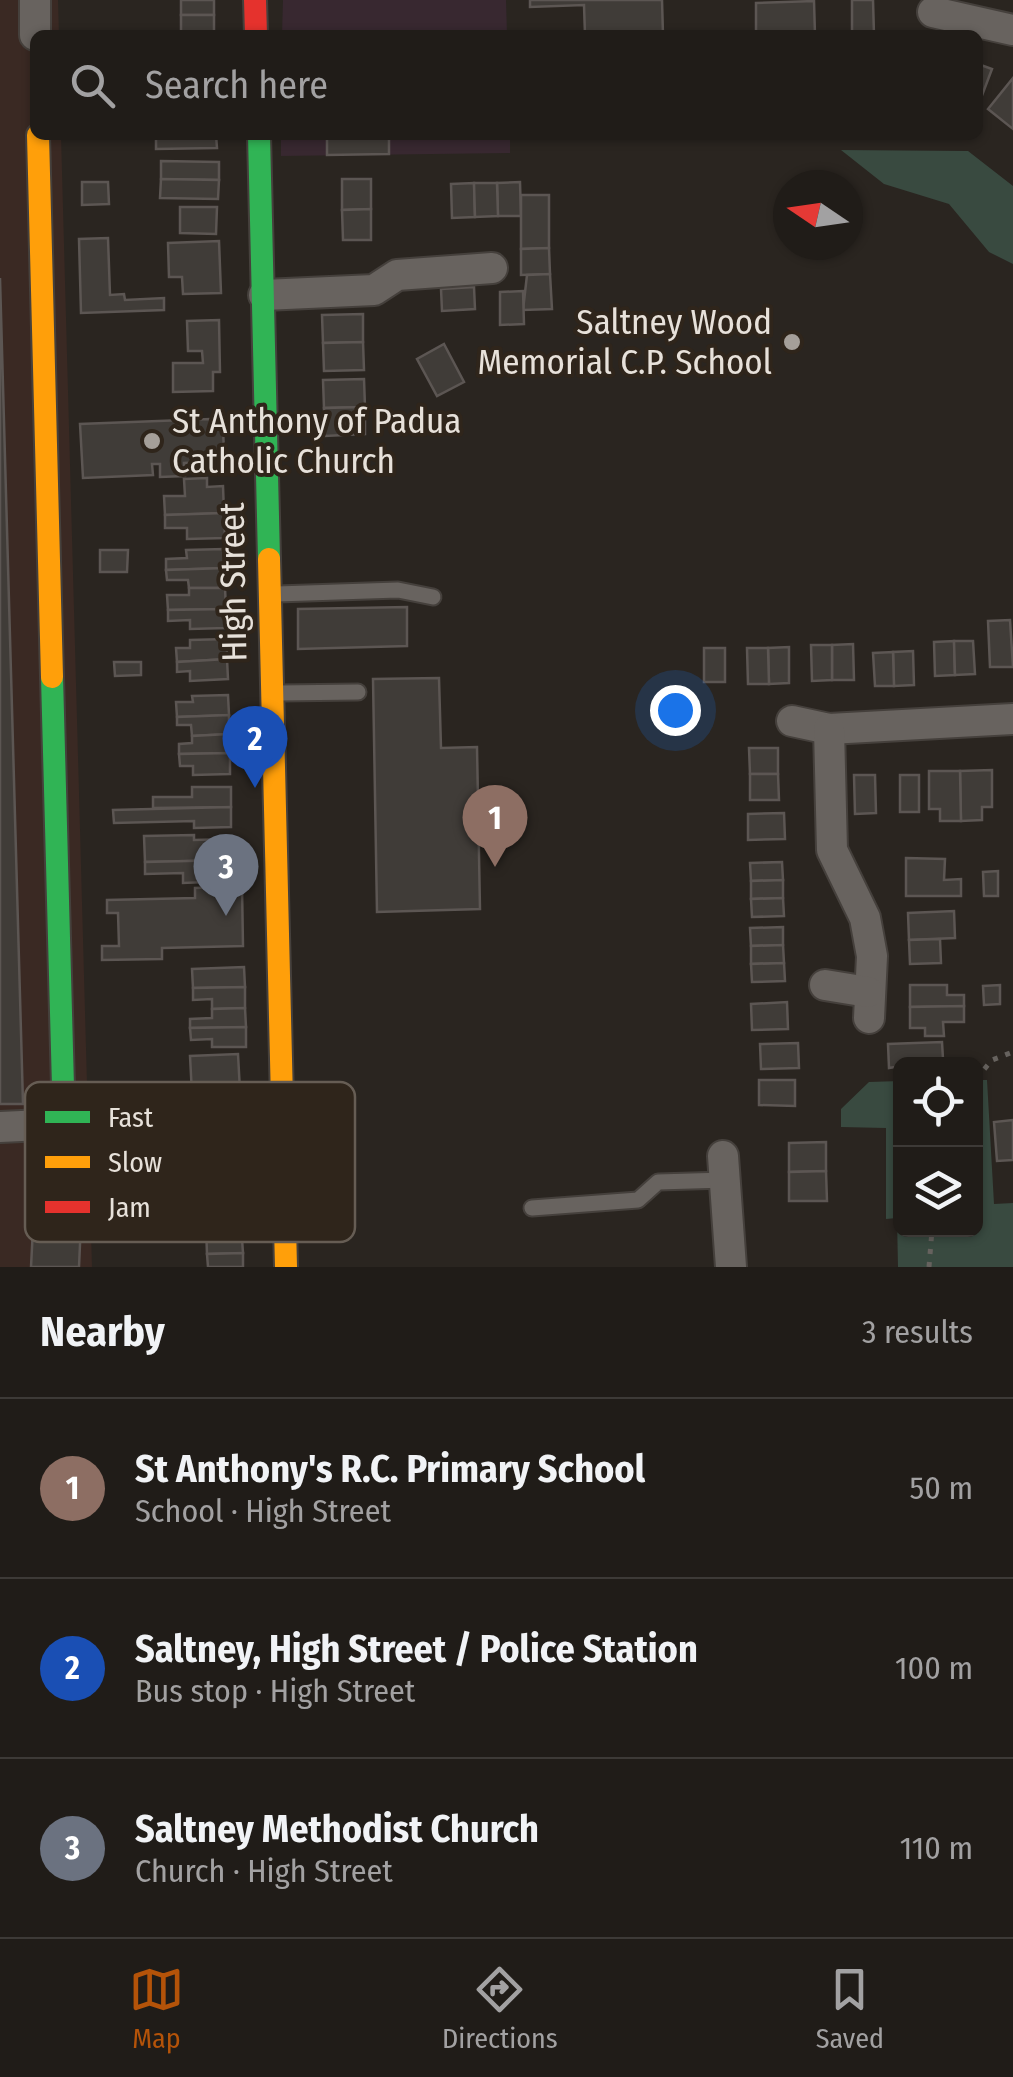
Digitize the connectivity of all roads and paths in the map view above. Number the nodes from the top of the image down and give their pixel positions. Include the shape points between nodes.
1 (34, 0) edge
2 (255, 0) edge
3 (973, 10) edge
4 (933, 12) dead end
5 (36, 30) edge
6 (256, 30) edge
7 (1013, 30) edge
8 (38, 140) edge
9 (259, 140) edge
10 (492, 268) dead end
11 (264, 294) junction
12 (268, 594) junction
13 (432, 597) dead end
14 (358, 692) dead end
15 (270, 693) junction
16 (1013, 719) edge
17 (792, 722) dead end
18 (829, 729) junction
19 (825, 985) dead end
20 (1013, 1052) edge
21 (983, 1071) edge
22 (63, 1082) edge
23 (280, 1082) edge
24 (25, 1125) edge
25 (0, 1126) edge
26 (724, 1168) joint
27 (532, 1208) dead end
28 (931, 1237) edge
29 (285, 1242) edge
30 (286, 1267) edge
31 (731, 1267) edge
32 (929, 1267) edge

1 - 5 street
2 - 6 street
3 - 4 street
3 - 7 street
8 - 22 street
9 - 11 street, High Street
10 - 11 street via 397,275 374,290
11 - 12 street, High Street
12 - 13 lane via 398,590
12 - 15 street, High Street
14 - 15 lane
15 - 23 street, High Street
16 - 18 street
17 - 18 street
18 - 19 street via 832,850 865,918 872,956 868,1005
20 - 21 path
24 - 25 street
26 - 27 lane via 658,1182 638,1200
26 - 31 street
28 - 32 path
29 - 30 street, High Street

